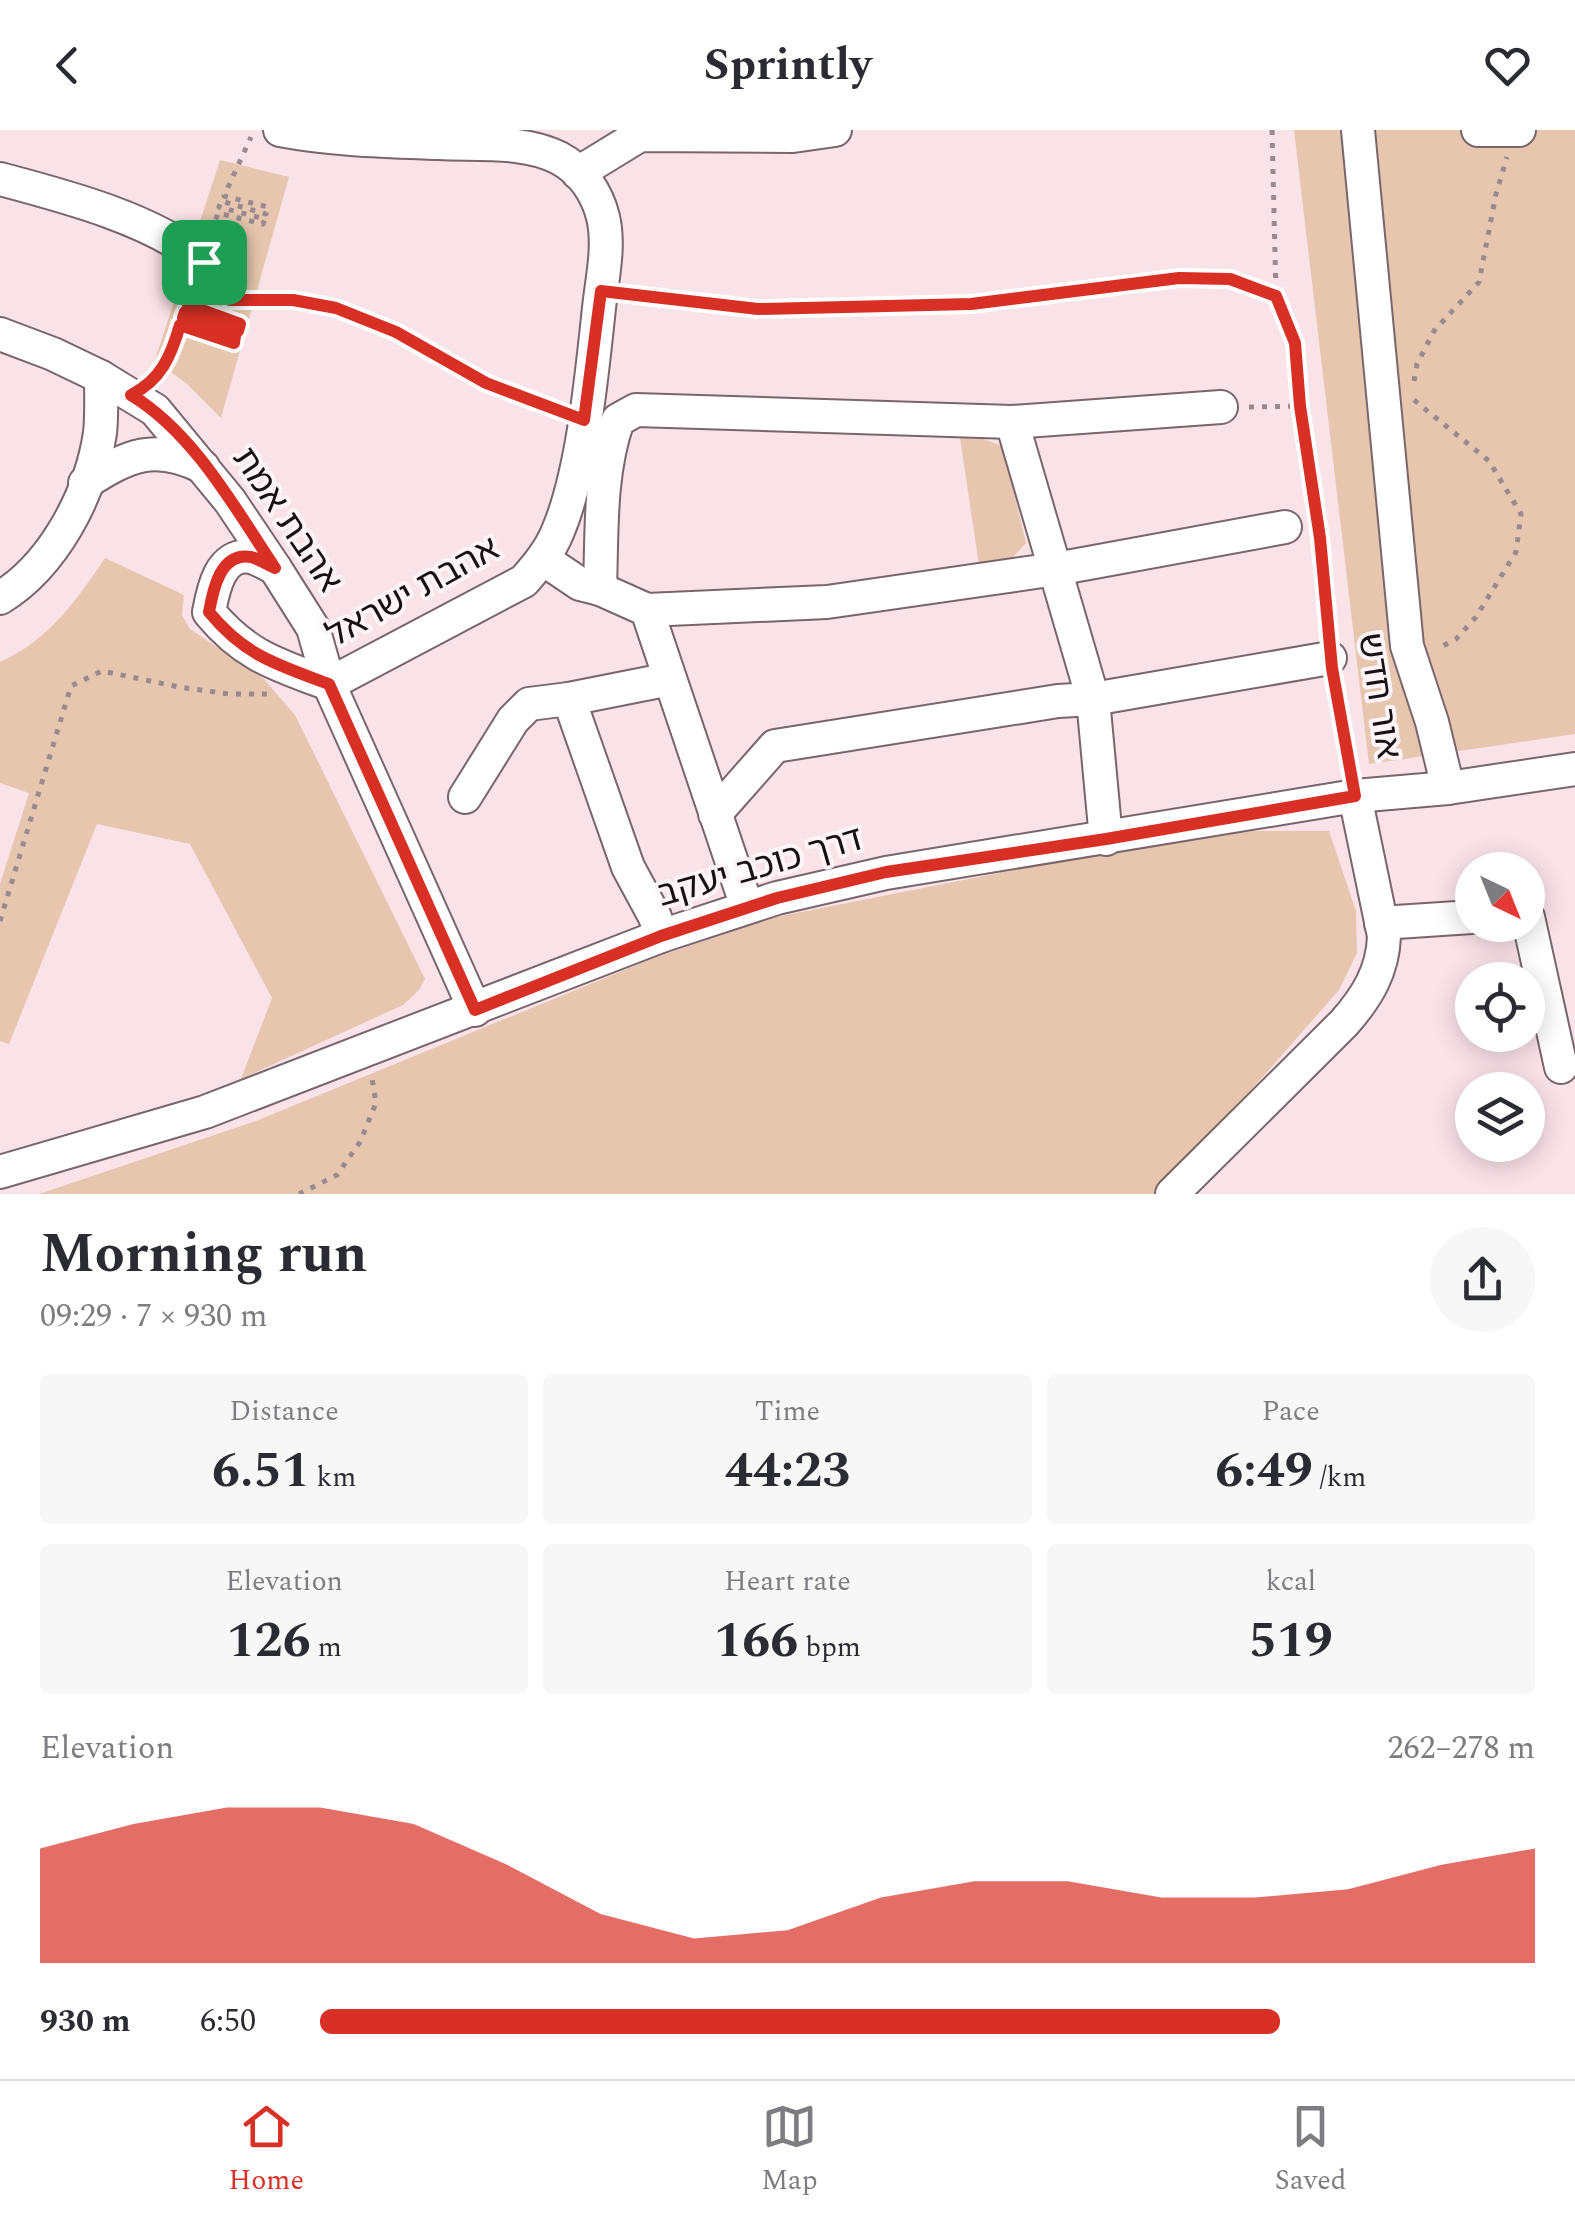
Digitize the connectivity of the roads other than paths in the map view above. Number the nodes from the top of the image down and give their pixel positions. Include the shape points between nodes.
1 (280, 130) edge
2 (834, 130) edge
3 (1358, 130) edge
4 (1478, 130) edge
5 (1517, 130) edge
6 (427, 136) edge
7 (578, 173) junction
8 (0, 179) edge
9 (204, 262) road end
10 (0, 334) edge
11 (101, 377) junction
12 (1221, 407) road end
13 (1012, 422) junction
14 (203, 467) junction
15 (86, 483) junction
16 (1285, 527) dead end
17 (543, 559) junction
18 (275, 568) junction
19 (1056, 569) junction
20 (600, 589) junction
21 (0, 598) edge
22 (647, 610) junction
23 (1330, 658) road end
24 (670, 679) junction
25 (329, 684) junction
26 (569, 698) junction
27 (1093, 699) junction
28 (1575, 769) edge
29 (1448, 788) junction
30 (1355, 796) junction
31 (465, 797) dead end
32 (715, 814) junction
33 (1106, 839) junction
34 (747, 908) junction
35 (1455, 917) edge
36 (1381, 923) junction
37 (661, 936) junction
38 (1534, 942) edge
39 (475, 1010) junction
40 (1560, 1067) dead end
41 (0, 1172) edge
42 (1172, 1194) edge

1 - 6 street via 338,140
2 - 7 street via 640,135
3 - 29 street via 1407,646
4 - 5 street
6 - 7 street via 539,151
7 - 17 street, אהבת ישראל via 604,222 601,291 569,501
8 - 9 street via 134,222
10 - 11 street, אהבת אמת
11 - 14 street, אהבת אמת via 155,410
11 - 15 street via 100,431
12 - 13 street
13 - 19 street
13 - 20 street via 636,410 618,420 609,445
14 - 15 street via 177,454 153,453
14 - 18 street, אהבת אמת
15 - 21 street via 44,562
16 - 19 street
17 - 20 street
17 - 25 street, אהבת ישראל via 494,600
18 - 25 street, אהבת אמת via 312,628
18 - 25 street via 250,556 232,560 214,581 209,612 230,638 268,662
19 - 22 street via 827,602
19 - 27 street
20 - 22 street
22 - 24 street
23 - 27 street
24 - 26 street
24 - 32 street
25 - 39 street, אהבת אמת
26 - 31 street via 529,704 512,720
26 - 37 street via 628,867
27 - 32 street via 776,746
27 - 33 street
28 - 29 street, דרך כוכב יעקב
29 - 30 street, דרך כוכב יעקב
30 - 33 street, דרך כוכב יעקב
30 - 36 street, אור חדש
32 - 34 street
33 - 34 street, דרך כוכב יעקב via 886,872
34 - 37 street, דרך כוכב יעקב
35 - 36 street
36 - 42 street, אור חדש via 1383,958 1364,1000
37 - 39 street, דרך כוכב יעקב
38 - 40 street
39 - 41 street, דרך כוכב יעקב via 206,1112

